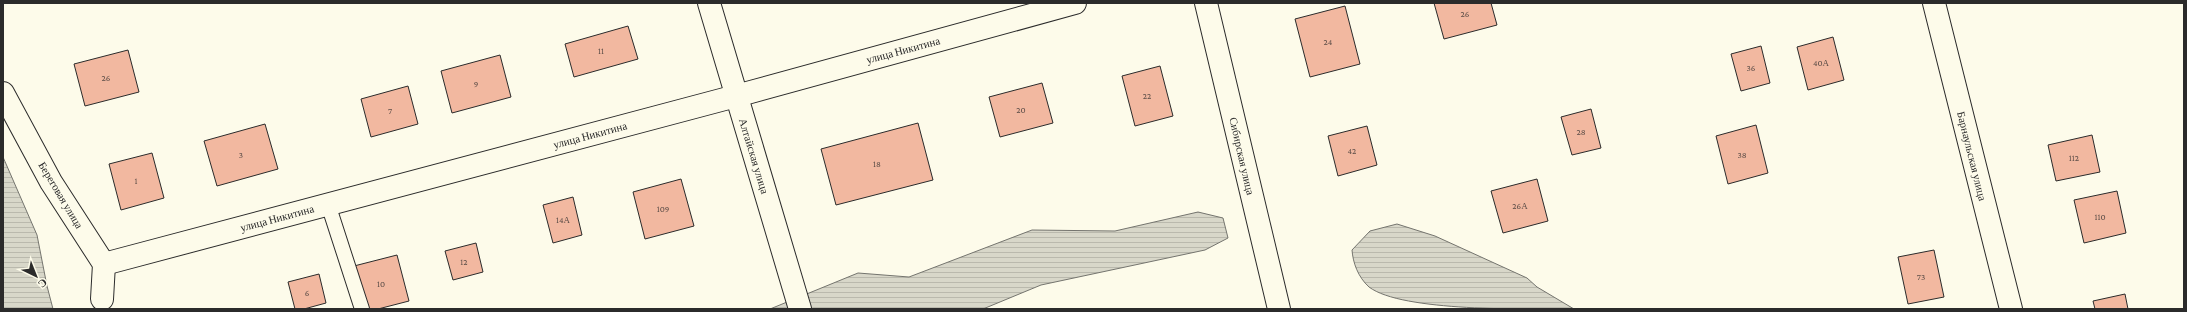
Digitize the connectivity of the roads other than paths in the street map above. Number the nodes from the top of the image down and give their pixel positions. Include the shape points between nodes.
1 (709, 3) edge
2 (1075, 3) edge
3 (1206, 3) edge
4 (1934, 3) edge
5 (3, 93) edge
6 (736, 96) junction
7 (328, 204) junction
8 (104, 264) junction
9 (102, 299) dead end
10 (362, 309) edge
11 (800, 309) edge
12 (1279, 309) edge
13 (2011, 309) edge

1 - 6 street, Алтайская улица
2 - 6 street, улица Никитина
3 - 12 street, Сибирская улица
4 - 13 street, Барнаульская улица
5 - 8 street, Береговая улица via 51,182
6 - 7 street, улица Никитина
6 - 11 street, Алтайская улица
7 - 8 street, улица Никитина
7 - 10 lane
8 - 9 street

